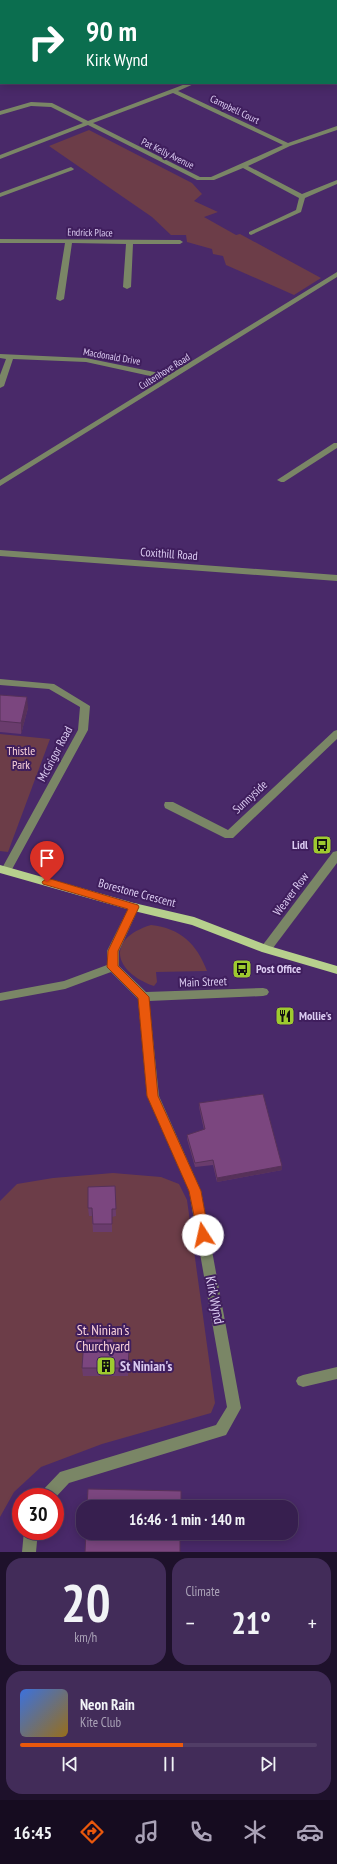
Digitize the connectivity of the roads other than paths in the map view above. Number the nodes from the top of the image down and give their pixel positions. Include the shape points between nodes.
1 (191, 84) edge
2 (174, 91) junction
3 (0, 113) edge
4 (86, 124) junction
5 (337, 128) edge
6 (288, 145) junction
7 (0, 157) edge
8 (243, 166) junction
9 (71, 169) dead end
10 (337, 182) edge
11 (0, 195) edge
12 (302, 197) junction
13 (251, 233) dead end
14 (0, 241) edge
15 (69, 241) junction
16 (130, 242) junction
17 (180, 242) dead end
18 (337, 274) edge
19 (127, 287) dead end
20 (60, 299) dead end
21 (0, 356) edge
22 (10, 356) junction
23 (171, 378) junction
24 (0, 386) edge
25 (336, 447) edge
26 (281, 480) dead end
27 (0, 484) edge
28 (0, 553) edge
29 (337, 578) edge
30 (0, 682) edge
31 (337, 733) edge
32 (169, 805) dead end
33 (337, 854) edge
34 (3, 869) edge
35 (134, 907) junction
36 (266, 949) junction
37 (112, 967) junction
38 (337, 970) edge
39 (262, 992) dead end
40 (0, 997) edge
41 (143, 997) junction
42 (337, 1373) edge
43 (304, 1381) dead end
44 (54, 1488) edge
45 (30, 1540) edge
46 (29, 1552) edge

1 - 2 street
2 - 4 street
2 - 6 street, Campbell Court
3 - 4 street, Pat Kelly Avenue via 31,104 52,105
4 - 7 street
4 - 8 street, Pat Kelly Avenue via 199,179 212,179
5 - 6 street
6 - 8 street
8 - 12 street
9 - 11 street
10 - 12 street
12 - 13 street via 299,211
14 - 15 street, Endrick Place
15 - 16 street, Endrick Place
15 - 20 street
16 - 17 street, Endrick Place
16 - 19 street
18 - 23 street, Cultenhove Road
21 - 22 street, Macdonald Drive
22 - 23 street, Macdonald Drive via 86,360
22 - 24 street
23 - 27 street, Cultenhove Road
25 - 26 street
28 - 29 street, Coxithill Road
30 - 34 street, McGrigor Road via 51,686 85,706 84,730
31 - 32 street, Sunnyside via 229,835
33 - 36 street, Weaver Row
34 - 35 main road, Borestone Crescent
35 - 36 main road, Borestone Crescent via 194,921
35 - 37 street via 113,951
36 - 38 main road
37 - 40 street via 65,985
37 - 41 street
39 - 41 street, Main Street
41 - 44 street, Kirk Wynd via 153,1096 195,1191 234,1408 221,1430 64,1477
42 - 43 street
45 - 46 street

